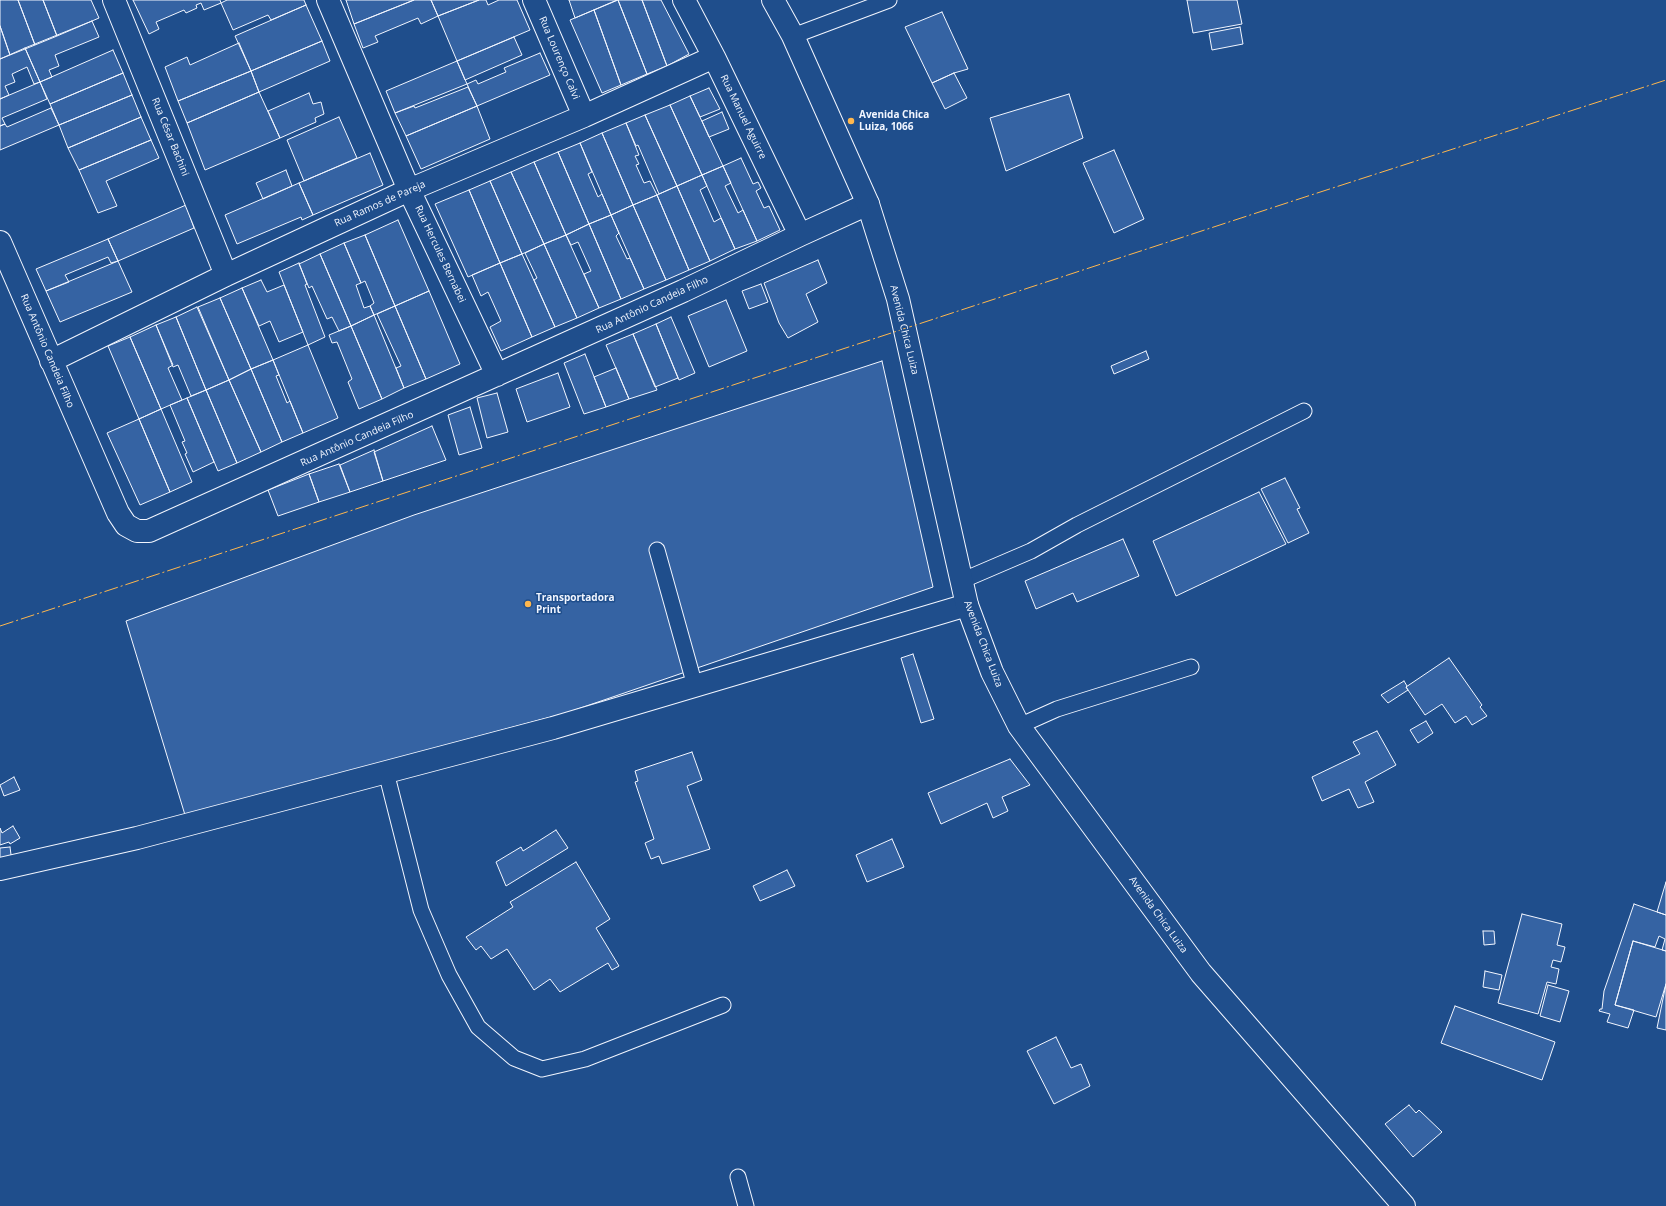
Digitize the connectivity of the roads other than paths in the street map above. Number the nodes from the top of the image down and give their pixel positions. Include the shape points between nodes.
1 (114, 0) edge
2 (328, 0) edge
3 (534, 0) edge
4 (684, 0) edge
5 (773, 0) edge
6 (889, 0) edge
7 (793, 36) junction
8 (714, 57) junction
9 (584, 116) junction
10 (409, 190) junction
11 (868, 204) junction
12 (800, 235) junction
13 (0, 242) edge
14 (226, 275) junction
15 (51, 361) junction
16 (498, 375) junction
17 (1304, 410) dead end
18 (657, 550) dead end
19 (961, 581) junction
20 (967, 605) junction
21 (1191, 667) dead end
22 (695, 686) junction
23 (1019, 726) junction
24 (386, 772) junction
25 (0, 869) edge
26 (723, 1005) dead end
27 (738, 1176) dead end
28 (746, 1206) edge
29 (1404, 1206) edge

1 - 14 street, Rua César Bachini
2 - 10 street, Rua Hercules Bernabei
3 - 9 street, Rua Lourenço Calvi
4 - 8 street, Rua Manuel Aguirre
5 - 7 street, Avenida Chica Luiza
6 - 7 lane
7 - 11 street, Avenida Chica Luiza
8 - 9 street, Rua Ramos de Pareja
8 - 12 street, Rua Manuel Aguirre
9 - 10 street, Rua Ramos de Pareja
10 - 14 street, Rua Ramos de Pareja
10 - 16 street, Rua Hercules Bernabei
11 - 12 street, Rua Antônio Candeia Filho
11 - 19 street, Avenida Chica Luiza via 898,299
12 - 16 street, Rua Antônio Candeia Filho
13 - 15 street, Rua Antônio Candeia Filho
14 - 15 street, Rua Ramos de Pareja
15 - 16 street, Rua Antônio Candeia Filho via 118,513 126,525 137,531 149,531
17 - 19 lane via 1031,551
18 - 22 lane
19 - 20 street, Avenida Chica Luiza
20 - 22 street
20 - 23 street, Avenida Chica Luiza via 992,672
21 - 23 lane via 1056,709
22 - 24 street via 553,728
23 - 29 street, Avenida Chica Luiza via 1201,973
24 - 25 street via 137,838
24 - 26 lane via 421,910 449,974 478,1027 514,1058 542,1069 586,1059
27 - 28 lane

